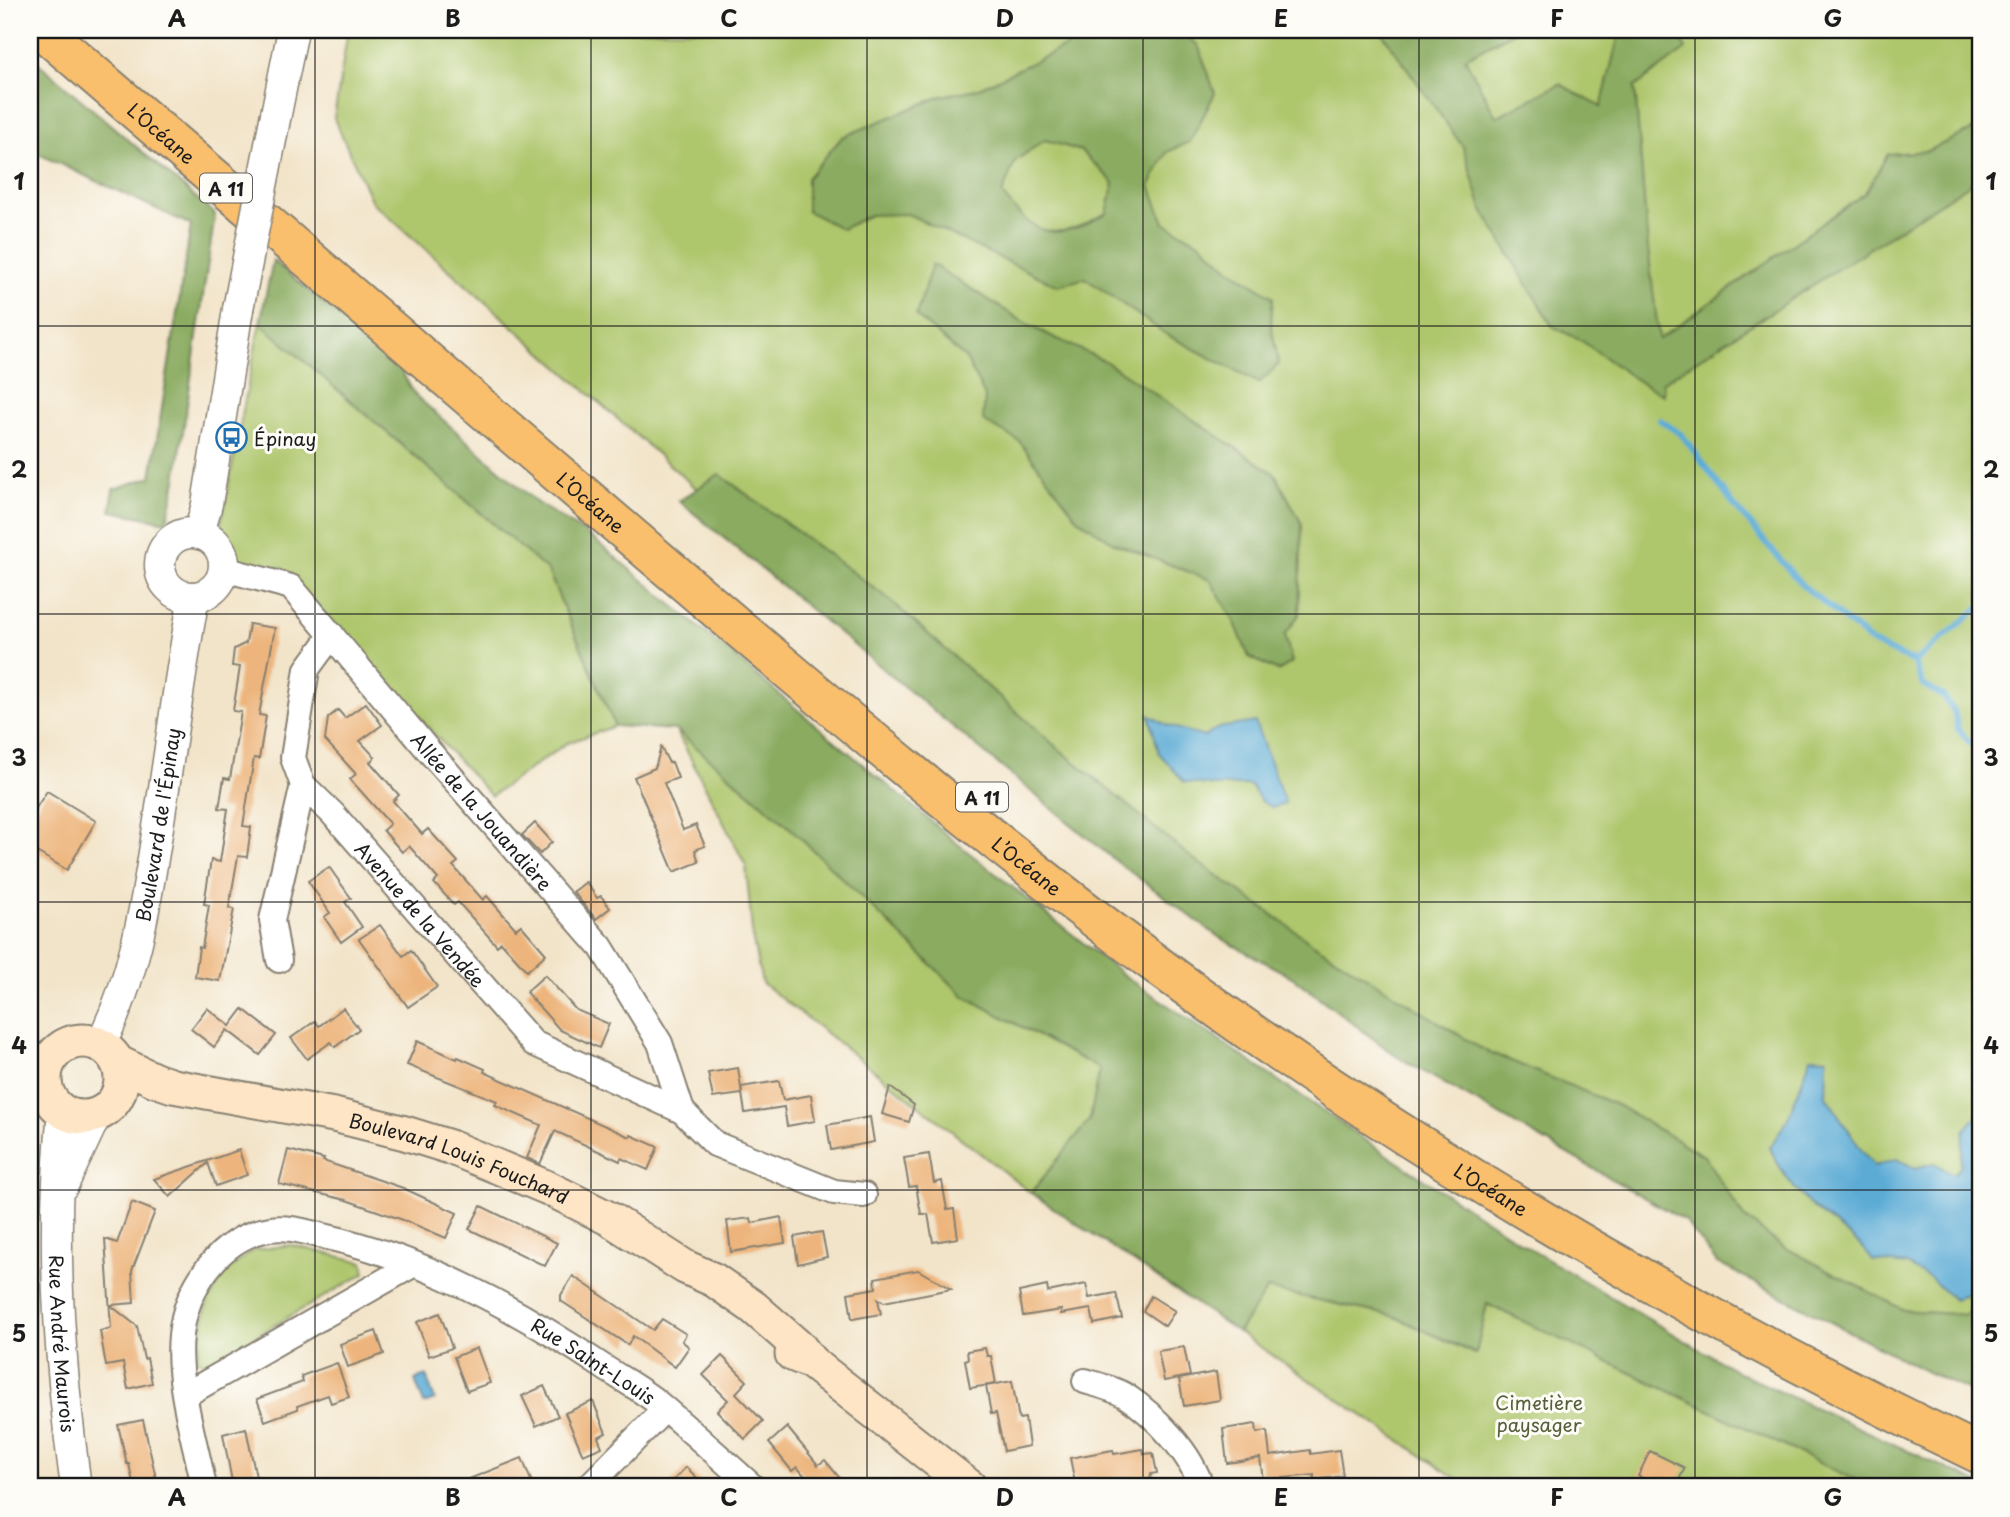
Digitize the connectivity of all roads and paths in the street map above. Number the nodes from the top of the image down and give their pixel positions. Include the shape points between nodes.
1 (42, 30) edge
2 (82, 30) edge
3 (293, 30) edge
4 (199, 534) junction
5 (224, 569) junction
6 (194, 597) junction
7 (332, 635) junction
8 (303, 785) junction
9 (279, 960) dead end
10 (108, 1053) junction
11 (38, 1070) edge
12 (215, 1093) junction
13 (48, 1105) edge
14 (103, 1111) junction
15 (682, 1111) junction
16 (863, 1195) dead end
17 (58, 1199) junction
18 (414, 1264) junction
19 (1085, 1381) dead end
20 (186, 1395) junction
21 (664, 1409) junction
22 (1980, 1425) edge
23 (1980, 1454) edge
24 (76, 1487) edge
25 (204, 1487) edge
26 (588, 1487) edge
27 (754, 1487) edge
28 (970, 1487) edge
29 (1202, 1487) edge

1 - 23 highway, L’Océane / A 11 via 835,710 1187,987 1388,1125 1557,1230 1773,1351
2 - 22 highway, L’Océane / A 11 via 874,708 1172,943 1367,1080 1572,1209 1772,1321
3 - 4 street, bridge
4 - 5 street via 221,551
4 - 6 street via 188,533 169,543 160,563 161,574 173,592
5 - 6 street via 214,589
5 - 7 street, Allée de la Jouandière via 291,587
6 - 10 street, Boulevard de l'Épinay via 141,923
7 - 8 street via 307,669 293,758
7 - 15 street, Allée de la Jouandière via 601,947 660,1043
8 - 9 street via 272,920
8 - 15 street, Avenue de la Vendée via 533,1043
10 - 11 main road via 84,1041 68,1045
10 - 12 main road, Boulevard Louis Fouchard via 155,1080
10 - 14 main road via 121,1071 120,1091
11 - 13 main road via 46,1085
12 - 14 main road, Boulevard Louis Fouchard
12 - 28 main road, Boulevard Louis Fouchard via 373,1124 450,1147 578,1202 749,1304 811,1362
13 - 14 main road via 79,1117
13 - 17 street, Rue André Maurois
14 - 17 street, Rue André Maurois via 68,1171
15 - 16 street via 715,1144 834,1192
17 - 24 street, Rue André Maurois via 56,1284
18 - 20 street
18 - 20 street, Rue Saint-Louis via 289,1228 273,1228 242,1239 208,1268 187,1307 181,1346
18 - 21 street, Rue Saint-Louis via 451,1279 572,1346
19 - 29 street via 1124,1395 1159,1423
20 - 25 street, Rue Saint-Louis
21 - 26 street
21 - 27 street, Rue Saint-Louis

